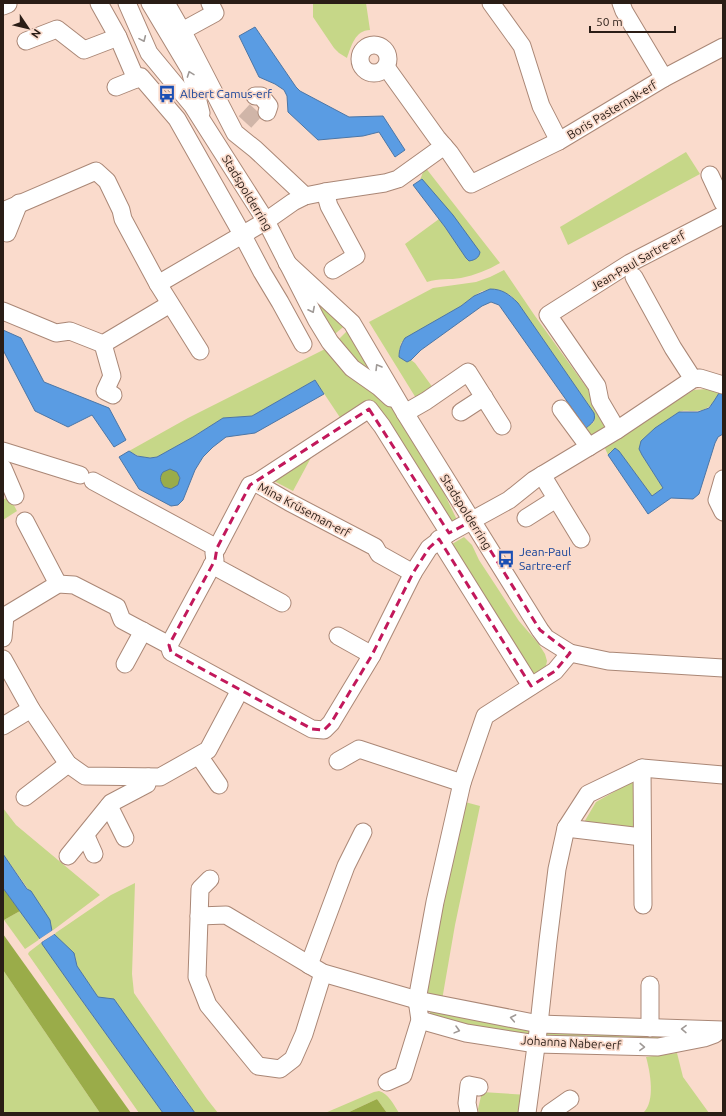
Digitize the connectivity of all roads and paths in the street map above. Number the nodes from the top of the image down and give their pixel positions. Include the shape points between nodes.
1 (99, 3) edge
2 (127, 3) edge
3 (150, 3) edge
4 (166, 3) edge
5 (210, 3) edge
6 (491, 3) edge
7 (621, 3) edge
8 (184, 35) junction
9 (118, 37) junction
10 (26, 41) dead end
11 (723, 47) edge
12 (386, 67) dead end
13 (664, 78) junction
14 (136, 79) junction
15 (116, 87) dead end
16 (205, 125) junction
17 (559, 141) junction
18 (444, 146) junction
19 (710, 175) dead end
20 (325, 192) junction
21 (305, 196) junction
22 (723, 203) edge
23 (19, 204) junction
24 (3, 211) edge
25 (723, 215) edge
26 (266, 222) junction
27 (4, 233) edge
28 (242, 234) junction
29 (288, 263) junction
30 (333, 270) dead end
31 (634, 277) dead end
32 (158, 284) junction
33 (170, 304) junction
34 (3, 311) edge
35 (103, 344) junction
36 (304, 344) dead end
37 (200, 351) dead end
38 (693, 380) junction
39 (723, 385) edge
40 (113, 395) dead end
41 (484, 396) junction
42 (561, 409) dead end
43 (461, 412) dead end
44 (405, 413) junction
45 (502, 426) dead end
46 (617, 430) junction
47 (589, 447) junction
48 (3, 451) edge
49 (3, 468) edge
50 (542, 475) junction
51 (723, 479) edge
52 (256, 483) junction
53 (15, 496) dead end
54 (556, 499) junction
55 (723, 512) edge
56 (526, 518) dead end
57 (25, 521) dead end
58 (472, 521) junction
59 (444, 536) junction
60 (581, 539) dead end
61 (217, 548) junction
62 (212, 565) junction
63 (413, 573) junction
64 (58, 584) junction
65 (282, 603) dead end
66 (6, 610) edge
67 (143, 631) junction
68 (338, 636) dead end
69 (3, 638) edge
70 (169, 645) junction
71 (570, 653) junction
72 (372, 655) junction
73 (3, 659) edge
74 (125, 664) dead end
75 (723, 668) edge
76 (531, 686) junction
77 (240, 690) junction
78 (31, 708) junction
79 (3, 726) edge
80 (199, 756) junction
81 (338, 761) dead end
82 (68, 764) junction
83 (642, 768) junction
84 (723, 775) edge
85 (148, 776) junction
86 (462, 783) junction
87 (219, 785) dead end
88 (25, 797) dead end
89 (109, 806) junction
90 (566, 828) junction
91 (363, 832) dead end
92 (86, 836) junction
93 (642, 837) junction
94 (126, 838) dead end
95 (94, 854) dead end
96 (68, 856) dead end
97 (210, 879) dead end
98 (643, 905) dead end
99 (199, 916) junction
100 (316, 969) junction
101 (650, 985) dead end
102 (417, 1000) junction
103 (420, 1020) junction
104 (539, 1024) junction
105 (650, 1028) junction
106 (723, 1031) edge
107 (536, 1044) junction
108 (387, 1082) dead end
109 (479, 1087) dead end
110 (570, 1099) dead end
111 (469, 1113) edge
112 (527, 1113) edge
113 (550, 1113) edge

1 - 9 street
2 -> 16 street, Stadspolderring via 149,53 192,105
16 -> 3 street, Stadspolderring via 190,70
4 - 8 street
5 - 8 street via 215,13
6 - 17 street, Boris Pasternak-erf via 522,46 541,106
7 - 13 street, Boris Pasternak-erf
8 - 21 street via 254,112 255,148
9 - 10 street via 84,50 57,29
9 - 14 street
11 - 13 street, Boris Pasternak-erf
12 - 18 street, Boris Pasternak-erf
13 - 17 street, Boris Pasternak-erf
14 - 15 street
14 - 28 street via 141,77 177,119
16 - 26 street, Stadspolderring
17 - 18 street, Boris Pasternak-erf via 471,184
18 - 20 street via 398,178 385,183
19 - 22 street
20 - 21 street
20 - 30 street via 329,206 356,256
21 - 26 street
23 - 24 street
23 - 27 street
23 - 32 street via 96,171 107,181 123,219
25 - 46 street, Jean-Paul Sartre-erf via 630,263 548,315 597,386 600,401
26 - 28 street
26 - 29 street, Stadspolderring
28 - 32 street
28 - 36 street
44 -> 29 street, Stadspolderring via 352,323
29 -> 44 street, Stadspolderring via 330,342 352,368 379,387
31 - 38 street, Jean-Paul Sartre-erf
32 - 33 street
33 - 35 street
33 - 37 street
34 - 35 street via 56,333 70,331
35 - 40 street via 112,376 105,391
38 - 39 street via 700,378
38 - 46 street
41 - 43 street
41 - 44 street via 468,372
41 - 45 street
42 - 47 street
44 - 58 street, Stadspolderring
46 - 47 street
47 - 50 street
48 - 61 street via 87,478
49 - 53 street
50 - 54 street
50 - 58 street via 509,500
51 - 55 street via 717,500
52 - 59 street via 369,409 382,426
52 - 61 street, Mina Krüseman-erf via 250,485
52 - 63 street, Mina Krüseman-erf via 375,547 379,554
54 - 56 street
54 - 60 street
57 - 64 street
58 - 59 street
58 - 71 street, Stadspolderring via 540,630 546,638
59 - 63 street via 429,548
59 - 76 street
61 - 62 street, Mina Krüseman-erf
62 - 65 street
62 - 70 street, Mina Krüseman-erf
63 - 72 street
64 - 66 street
64 - 67 street via 74,585 117,608 122,620
66 - 69 street
67 - 70 street
67 - 74 street
68 - 72 street
70 - 77 street via 171,652
71 - 75 street, Stadspolderring via 608,661
71 - 76 street via 555,671
72 - 77 street via 331,723 324,730 312,729
73 - 78 street
76 - 86 street via 485,716
77 - 80 street via 208,750
78 - 79 street
78 - 82 street
80 - 85 street via 160,777
80 - 87 street
81 - 86 street via 359,750
82 - 85 street via 85,776
82 - 88 street
83 - 84 street
83 - 90 street, Johanna Naber-erf via 588,794
83 - 93 street
85 - 89 street via 147,784
86 - 102 street via 435,902
89 - 92 street
89 - 94 street
90 - 93 street
90 - 104 street, Johanna Naber-erf via 557,869
91 - 100 street via 346,866
92 - 95 street
92 - 96 street
93 - 98 street
97 - 99 street via 200,889
99 - 100 street, Johanna Naber-erf via 226,915
99 - 100 street via 197,977 208,1005 258,1066 280,1069 293,1059 304,1034
100 - 102 street, Johanna Naber-erf
101 - 105 street
102 - 103 street
104 -> 102 street, Johanna Naber-erf
103 -> 107 street, Johanna Naber-erf via 466,1033
103 - 108 street via 403,1075
104 - 105 street, Johanna Naber-erf
104 - 107 street
106 -> 105 street, Johanna Naber-erf
107 -> 106 street, Johanna Naber-erf via 658,1047 704,1038
107 - 112 street
109 - 111 street via 469,1085
110 - 113 street

